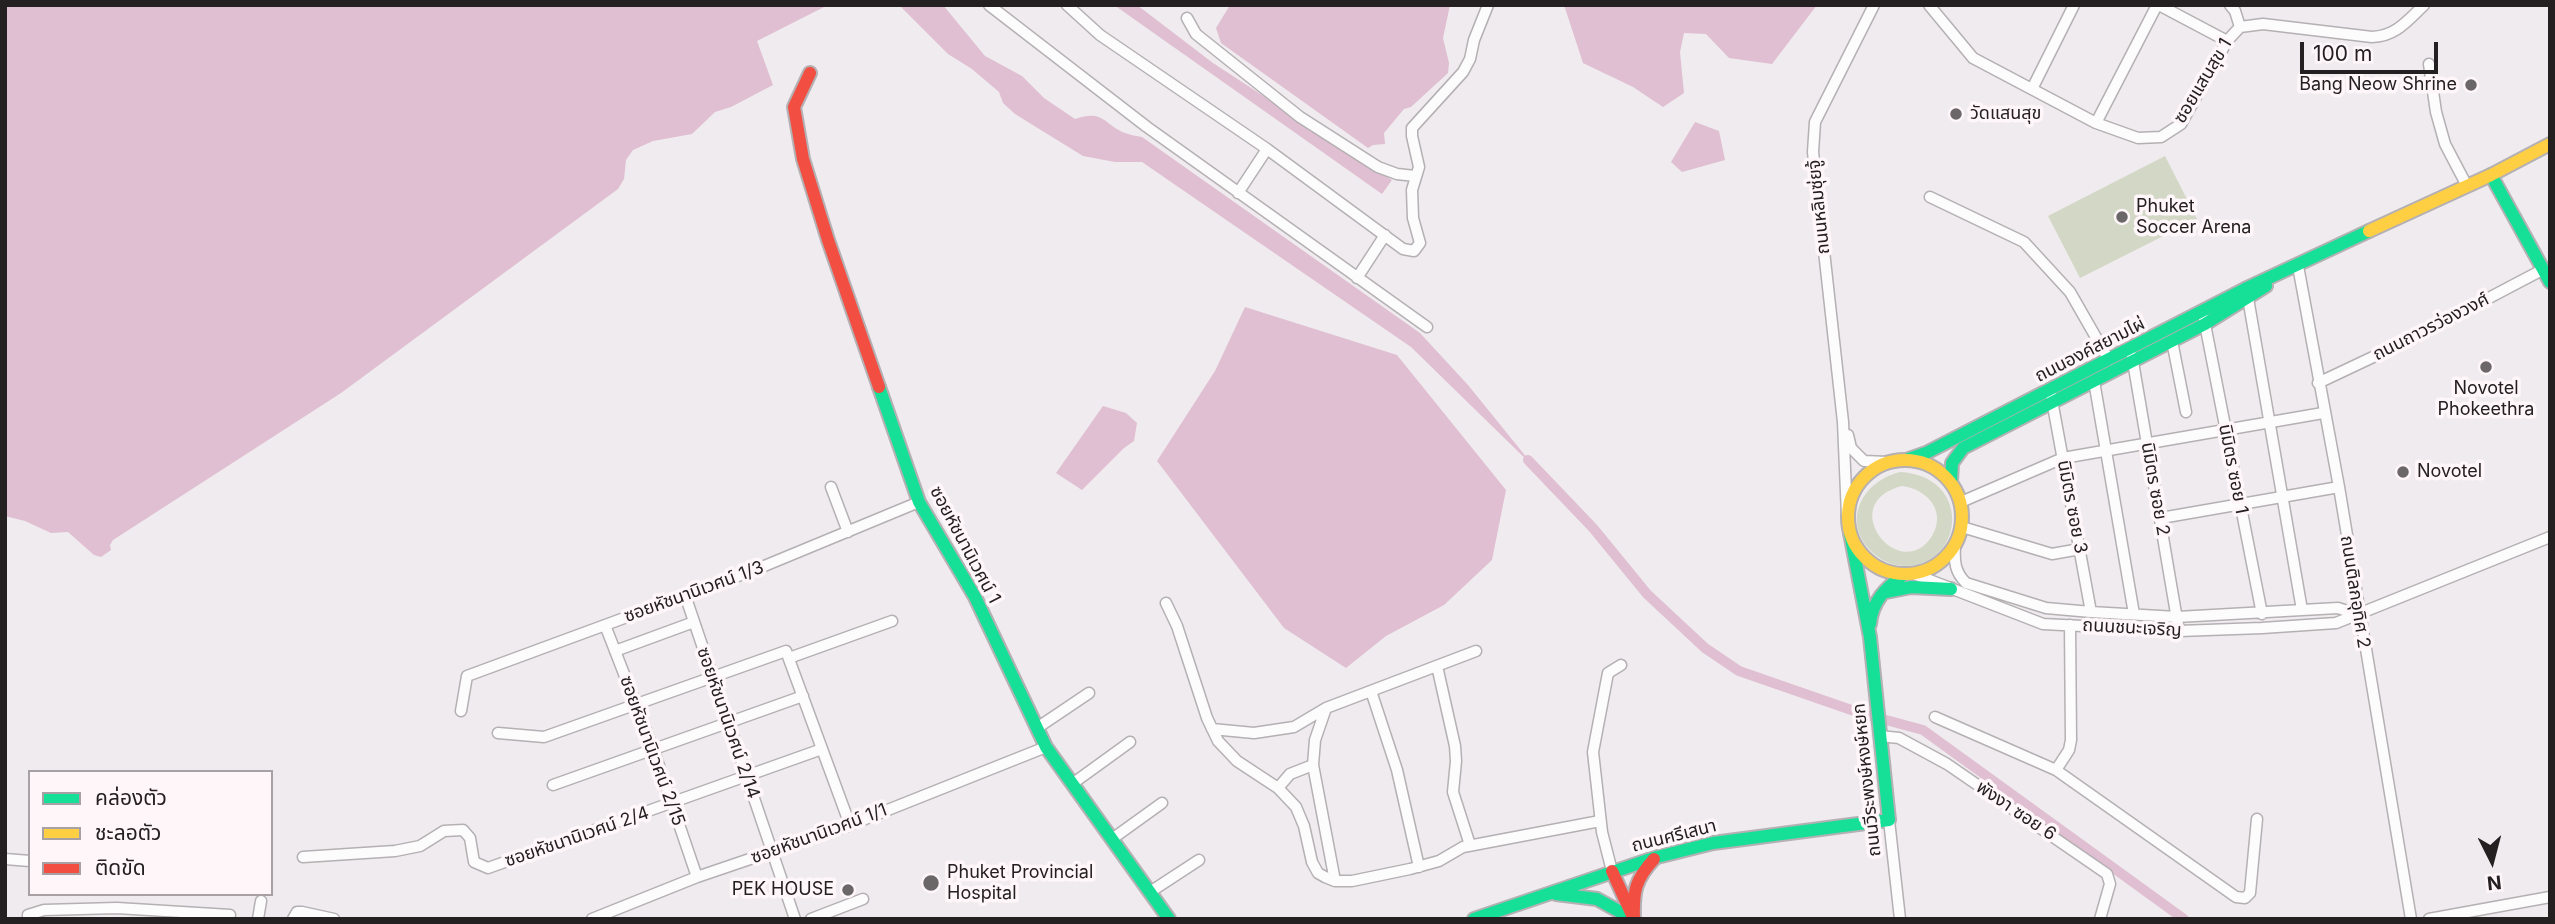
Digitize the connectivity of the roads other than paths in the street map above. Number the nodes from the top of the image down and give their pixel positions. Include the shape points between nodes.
1 (989, 5) edge
2 (1067, 5) edge
3 (1488, 5) edge
4 (1874, 5) edge
5 (1929, 5) edge
6 (2074, 5) edge
7 (2158, 5) edge
8 (2230, 5) edge
9 (2424, 5) edge
10 (1187, 18) dead end
11 (2240, 26) junction
12 (2227, 41) junction
13 (2429, 64) dead end
14 (810, 73) dead end
15 (2032, 89) junction
16 (2096, 123) junction
17 (2550, 144) edge
18 (1267, 149) junction
19 (2491, 175) junction
20 (1415, 176) junction
21 (2467, 186) junction
22 (1238, 193) junction
23 (1930, 197) dead end
24 (1385, 235) junction
25 (2294, 268) junction
26 (2542, 270) junction
27 (1357, 278) junction
28 (2550, 282) edge
29 (2248, 298) junction
30 (2204, 318) junction
31 (1427, 327) dead end
32 (2172, 341) junction
33 (2132, 355) junction
34 (2109, 360) junction
35 (2094, 381) junction
36 (2318, 383) junction
37 (2051, 397) junction
38 (2186, 412) dead end
39 (2323, 413) junction
40 (1843, 422) junction
41 (2270, 423) junction
42 (2226, 431) junction
43 (2147, 445) junction
44 (2106, 452) junction
45 (2063, 458) junction
46 (1906, 460) junction
47 (1887, 462) junction
48 (1951, 482) junction
49 (831, 487) dead end
50 (2339, 487) junction
51 (2284, 497) junction
52 (919, 502) junction
53 (1961, 502) junction
54 (2240, 505) junction
55 (1847, 516) junction
56 (2161, 518) junction
57 (1962, 527) junction
58 (848, 532) junction
59 (1850, 533) junction
60 (2550, 537) edge
61 (1955, 546) junction
62 (2080, 549) junction
63 (1909, 575) junction
64 (1951, 589) junction
65 (1882, 593) junction
66 (685, 595) junction
67 (1166, 603) dead end
68 (2302, 610) junction
69 (2091, 612) junction
70 (2134, 614) junction
71 (2262, 614) junction
72 (2359, 615) junction
73 (2177, 617) junction
74 (892, 621) dead end
75 (694, 622) junction
76 (605, 625) junction
77 (2070, 625) junction
78 (2179, 631) junction
79 (1870, 637) junction
80 (615, 651) junction
81 (1476, 651) dead end
82 (788, 655) junction
83 (1621, 665) dead end
84 (1437, 666) junction
85 (713, 676) junction
86 (1371, 691) junction
87 (1089, 693) dead end
88 (803, 696) junction
89 (636, 705) junction
90 (1326, 708) junction
91 (461, 711) dead end
92 (1935, 717) dead end
93 (727, 723) junction
94 (1037, 728) junction
95 (1212, 729) junction
96 (498, 733) dead end
97 (1880, 733) junction
98 (1129, 742) dead end
99 (1046, 747) junction
100 (822, 749) junction
101 (653, 751) junction
102 (1313, 765) junction
103 (2056, 770) junction
104 (746, 776) junction
105 (1072, 784) junction
106 (553, 785) dead end
107 (1278, 788) junction
108 (1162, 803) dead end
109 (672, 804) junction
110 (2257, 819) dead end
111 (1889, 820) junction
112 (1600, 821) junction
113 (850, 825) junction
114 (1112, 839) junction
115 (1470, 845) junction
116 (772, 851) junction
117 (1657, 856) junction
118 (303, 857) dead end
119 (5, 859) edge
120 (1199, 860) dead end
121 (28, 861) edge
122 (1419, 867) junction
123 (1612, 871) junction
124 (697, 877) junction
125 (1335, 881) junction
126 (1150, 892) junction
127 (1550, 894) junction
128 (117, 896) edge
129 (2550, 897) edge
130 (863, 899) dead end
131 (261, 901) dead end
132 (117, 908) junction
133 (1502, 914) edge
134 (230, 915) dead end
135 (28, 919) edge
136 (258, 919) edge
137 (293, 919) edge
138 (334, 919) edge
139 (592, 919) edge
140 (795, 919) edge
141 (811, 919) edge
142 (1169, 919) edge
143 (1474, 919) edge
144 (1634, 919) edge
145 (1900, 919) edge
146 (2100, 919) edge
147 (2411, 919) edge
148 (2429, 919) edge

1 - 22 street
2 - 18 street via 1100,36
3 - 20 street via 1463,72 1412,128 1419,167
4 - 40 street, ถนนหลิมซุ่ยจู้ via 1815,122
5 - 15 street, ซอยแสนสุข 1 via 1973,58
6 - 15 street
7 - 12 street
7 - 16 street
8 - 11 street
9 - 11 street, ซอยแสนสุข 1 via 2386,37 2263,24
10 - 20 street via 1196,34 1300,117 1378,167
11 - 12 street, ซอยแสนสุข 1
12 - 16 street, ซอยแสนสุข 1 via 2181,124 2161,137 2138,138
13 - 21 street via 2445,144
14 - 52 street, ซอยหัชนานิเวศน์ 1 via 794,107 803,159
15 - 16 street, ซอยแสนสุข 1
17 - 19 street, ถนนองค์สยามไผ่
18 - 22 street
18 - 24 street
19 - 21 street, ถนนองค์สยามไผ่
19 - 26 street
20 - 24 street via 1413,218 1420,243 1414,251 1403,249
21 - 25 street, ถนนองค์สยามไผ่
22 - 27 street
23 - 34 street via 2024,242 2070,292
24 - 27 street
25 - 29 street, ถนนองค์สยามไผ่
25 - 30 street, ถนนองค์สยามไผ่ via 2245,289
25 - 36 street, ถนนติลกอุทิศ 2
26 - 28 street
26 - 36 street, ถนนถาวรว่องวงศ์
27 - 31 street
29 - 30 street, ถนนองค์สยามไผ่
29 - 41 street
30 - 32 street, ถนนองค์สยามไผ่
30 - 33 street, ถนนองค์สยามไผ่
30 - 42 street, นิมิตร ซอย 1
32 - 33 street, ถนนองค์สยามไผ่
32 - 38 street
33 - 34 street, ถนนองค์สยามไผ่
33 - 35 street, ถนนองค์สยามไผ่
33 - 43 street, นิมิตร ซอย 2
34 - 37 street, ถนนองค์สยามไผ่
35 - 37 street, ถนนองค์สยามไผ่
35 - 44 street
36 - 39 street, ถนนติลกอุทิศ 2
37 - 45 street, นิมิตร ซอย 3
37 - 46 street, ถนนองค์สยามไผ่
37 - 48 street, ถนนองค์สยามไผ่ via 1956,454
39 - 41 street
39 - 50 street, ถนนติลกอุทิศ 2
40 - 47 street, ถนนหลิมซุ่ยจู้ via 1857,456 1864,461
40 - 55 street, ถนนหลิมซุ่ยจู้
41 - 42 street
41 - 51 street
42 - 43 street
42 - 54 street, นิมิตร ซอย 1
43 - 44 street
43 - 56 street, นิมิตร ซอย 2
44 - 45 street
44 - 70 street
45 - 53 street
45 - 62 street, นิมิตร ซอย 3
46 - 47 street
46 - 48 street via 1925,463
47 - 55 street via 1858,484
48 - 53 street
49 - 58 street
50 - 51 street
50 - 72 street, ถนนติลกอุทิศ 2
51 - 54 street
51 - 68 street
52 - 58 street, ซอยหัชนานิเวศน์ 1/3
52 - 94 street, ซอยหัชนานิเวศน์ 1 via 975,597
53 - 57 street
54 - 56 street
54 - 71 street, นิมิตร ซอย 1
55 - 59 street
56 - 73 street, นิมิตร ซอย 2
57 - 61 street
57 - 62 street via 2052,554
58 - 66 street, ซอยหัชนานิเวศน์ 1/3
59 - 63 street via 1857,549 1873,565
59 - 79 street, ถนนวีระพงษ์หงษ์หยก
60 - 72 street, ถนนชนะเจริญ
61 - 63 street via 1943,561
61 - 69 street, ถนนชนะเจริญ via 1954,562 1966,583 2046,608
62 - 69 street, นิมิตร ซอย 3
63 - 64 street, ถนนชนะเจริญ
63 - 65 street, ถนนวีระพงษ์หงษ์หยก
64 - 65 street via 1911,587
64 - 77 street, ถนนชนะเจริญ via 2043,624
65 - 79 street, ถนนวีระพงษ์หงษ์หยก via 1873,605
66 - 75 street, ซอยหัชนานิเวศน์ 2/14
66 - 76 street, ซอยหัชนานิเวศน์ 1/3
67 - 95 street
68 - 71 street, ถนนชนะเจริญ
68 - 72 street, ถนนชนะเจริญ via 2338,608
69 - 70 street, ถนนชนะเจริญ
70 - 73 street, ถนนชนะเจริญ
71 - 73 street, ถนนชนะเจริญ
72 - 78 street, ถนนชนะเจริญ via 2336,623
72 - 147 street, ถนนติลกอุทิศ 2
73 - 78 street, นิมิตร ซอย 2
74 - 82 street
75 - 80 street
75 - 85 street, ซอยหัชนานิเวศน์ 2/14
76 - 80 street, ซอยหัชนานิเวศน์ 2/15
76 - 91 street, ซอยหัชนานิเวศน์ 1/3 via 467,676
77 - 78 street, ถนนชนะเจริญ
77 - 103 street via 2071,740
79 - 97 street, ถนนวีระพงษ์หงษ์หยก
80 - 89 street, ซอยหัชนานิเวศน์ 2/15
81 - 84 street
82 - 85 street
82 - 88 street
83 - 112 street via 1608,673 1593,752
84 - 86 street
84 - 115 street via 1455,746 1453,792
85 - 89 street
85 - 93 street, ซอยหัชนานิเวศน์ 2/14
86 - 90 street
86 - 122 street via 1397,770
87 - 94 street
88 - 93 street
88 - 100 street
89 - 96 street via 544,737
89 - 101 street, ซอยหัชนานิเวศน์ 2/15
90 - 95 street via 1294,727 1254,733
90 - 102 street via 1315,740
92 - 103 street
93 - 101 street
93 - 104 street, ซอยหัชนานิเวศน์ 2/14
94 - 99 street, ซอยหัชนานิเวศน์ 1
95 - 107 street via 1237,761
97 - 111 street, ถนนวีระพงษ์หงษ์หยก
97 - 146 street, พังงา ซอย 6 via 1947,764 2107,874 2110,884
98 - 105 street
99 - 105 street, ซอยหัชนานิเวศน์ 1
99 - 113 street, ซอยหัชนานิเวศน์ 1/1
100 - 104 street
100 - 113 street
101 - 106 street
101 - 109 street, ซอยหัชนานิเวศน์ 2/15
102 - 107 street via 1290,774
102 - 125 street
103 - 110 street via 2236,897 2250,893
104 - 109 street
104 - 116 street, ซอยหัชนานิเวศน์ 2/14
105 - 114 street, ซอยหัชนานิเวศน์ 1
107 - 125 street via 1296,807 1318,873
108 - 114 street
109 - 118 street, ซอยหัชนานิเวศน์ 2/4 via 488,868 474,862 470,838 463,830 444,831 420,846 395,851
109 - 124 street, ซอยหัชนานิเวศน์ 2/15
111 - 117 street, ถนนศรีเสนา via 1713,843
111 - 145 street, ถนนวีระพงษ์หงษ์หยก
112 - 115 street
112 - 123 street
113 - 116 street, ซอยหัชนานิเวศน์ 1/1
114 - 126 street, ซอยหัชนานิเวศน์ 1
115 - 122 street
116 - 124 street, ซอยหัชนานิเวศน์ 1/1
116 - 140 street, ซอยหัชนานิเวศน์ 2/14
117 - 123 street, ถนนศรีเสนา
117 - 144 street via 1633,887
119 - 121 street
120 - 126 street
122 - 125 street
123 - 127 street, ถนนศรีเสนา
123 - 144 street
124 - 139 street, ซอยหัชนานิเวศน์ 1/1
126 - 142 street, ซอยหัชนานิเวศน์ 1
127 - 133 street, ถนนศรีเสนา
127 - 144 street via 1606,899
128 - 132 street
129 - 148 street
130 - 141 street
131 - 136 street
132 - 134 street
132 - 135 street via 44,910
133 - 143 street, ถนนศรีเสนา
137 - 138 street via 302,912

